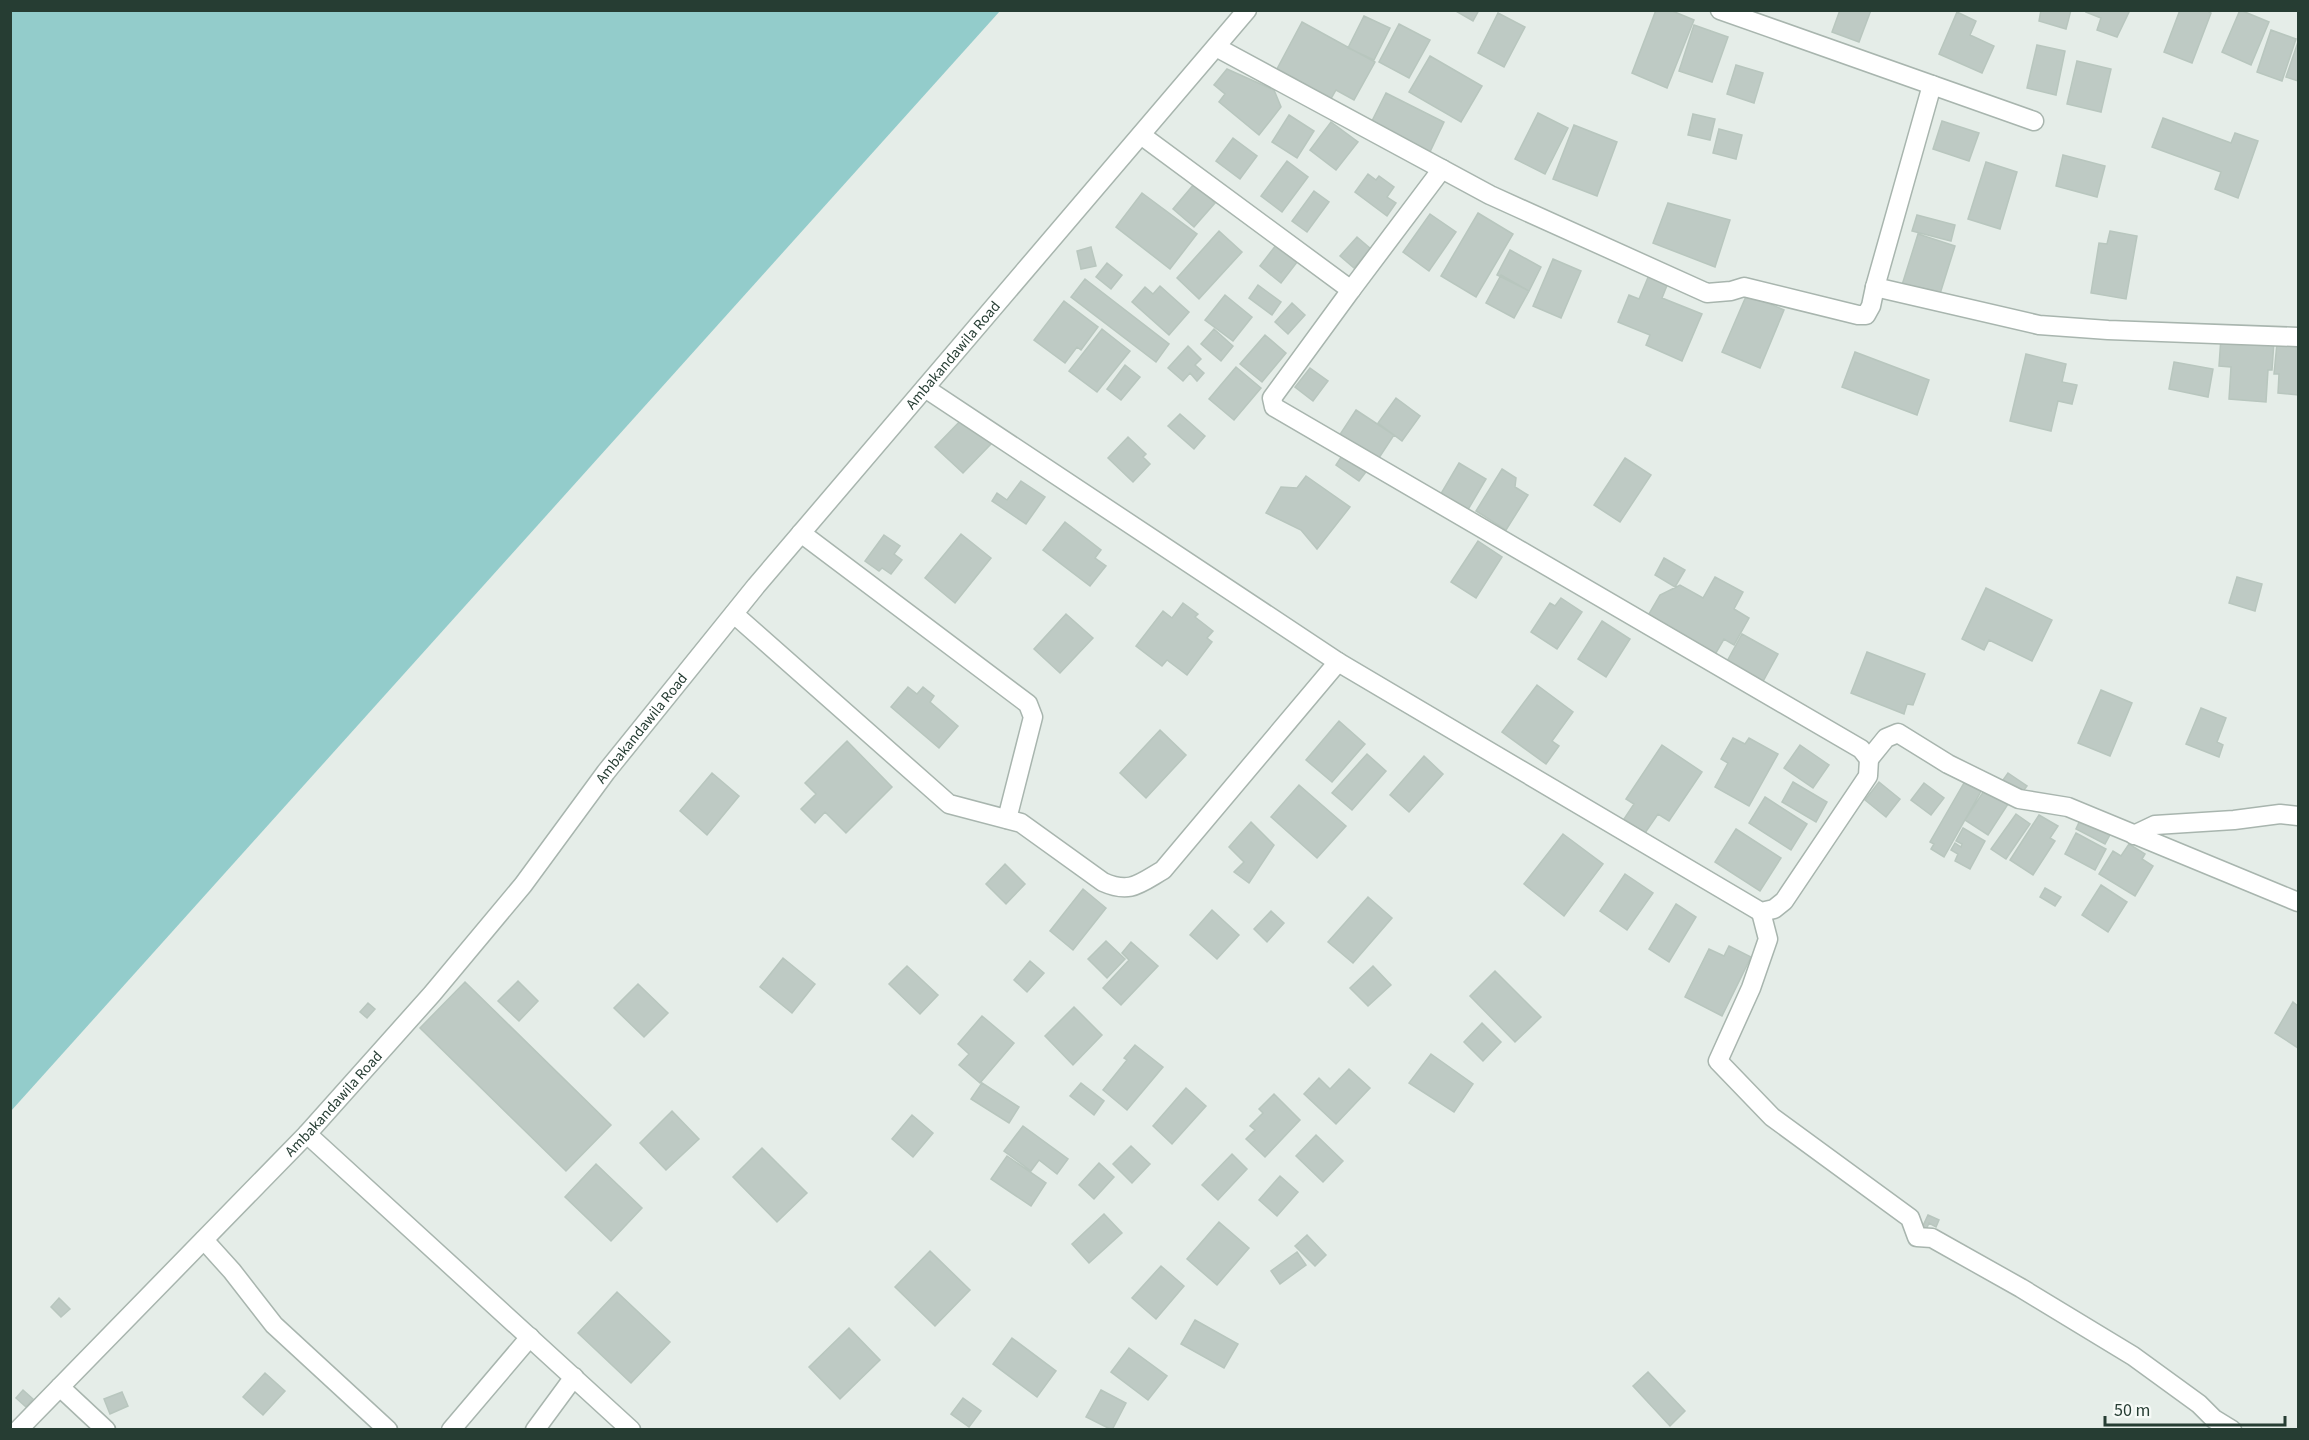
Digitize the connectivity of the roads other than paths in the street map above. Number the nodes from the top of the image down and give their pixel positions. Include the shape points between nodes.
1 (1247, 10) edge
2 (1720, 10) edge
3 (1216, 47) junction
4 (1932, 85) junction
5 (2034, 121) dead end
6 (1141, 135) junction
7 (1442, 170) junction
8 (1875, 287) junction
9 (1351, 290) junction
10 (2298, 337) edge
11 (925, 388) junction
12 (801, 533) junction
13 (734, 614) junction
14 (1338, 662) junction
15 (1869, 759) junction
16 (2298, 816) edge
17 (1007, 819) junction
18 (2134, 835) junction
19 (2298, 902) edge
20 (1761, 912) junction
21 (307, 1134) junction
22 (204, 1240) junction
23 (530, 1337) junction
24 (574, 1377) junction
25 (60, 1387) junction
26 (18, 1430) edge
27 (106, 1430) edge
28 (388, 1430) edge
29 (451, 1430) edge
30 (535, 1430) edge
31 (631, 1430) edge
32 (2232, 1430) edge

1 - 3 street, Ambakandawila Road
2 - 4 street
3 - 6 street, Ambakandawila Road
3 - 7 street
4 - 5 street
4 - 8 street
6 - 9 street
6 - 11 street, Ambakandawila Road
7 - 8 street via 1707,293 1744,287 1866,315
7 - 9 street
8 - 10 street via 2039,325
9 - 15 street via 1272,398 1274,407 1861,749
11 - 12 street, Ambakandawila Road
11 - 14 street
12 - 13 street, Ambakandawila Road
12 - 17 street via 1028,704 1033,717
13 - 17 street via 949,804
13 - 21 street, Ambakandawila Road via 606,772 523,885
14 - 17 street via 1163,870 1136,886 1118,889 1103,882 1021,823
14 - 20 street
15 - 18 street via 1886,738 1898,733 1948,764 2019,799 2068,807
15 - 20 street via 1868,776 1784,901
16 - 18 street via 2280,814 2155,825
18 - 19 street
20 - 32 street via 1768,939 1718,1061 1772,1117 1910,1218 1917,1237 1932,1238 2133,1356
21 - 22 street, Ambakandawila Road
21 - 23 street
22 - 25 street, Ambakandawila Road
22 - 28 street via 274,1325
23 - 24 street
23 - 29 street
24 - 30 street
24 - 31 street
25 - 26 street, Ambakandawila Road
25 - 27 street

